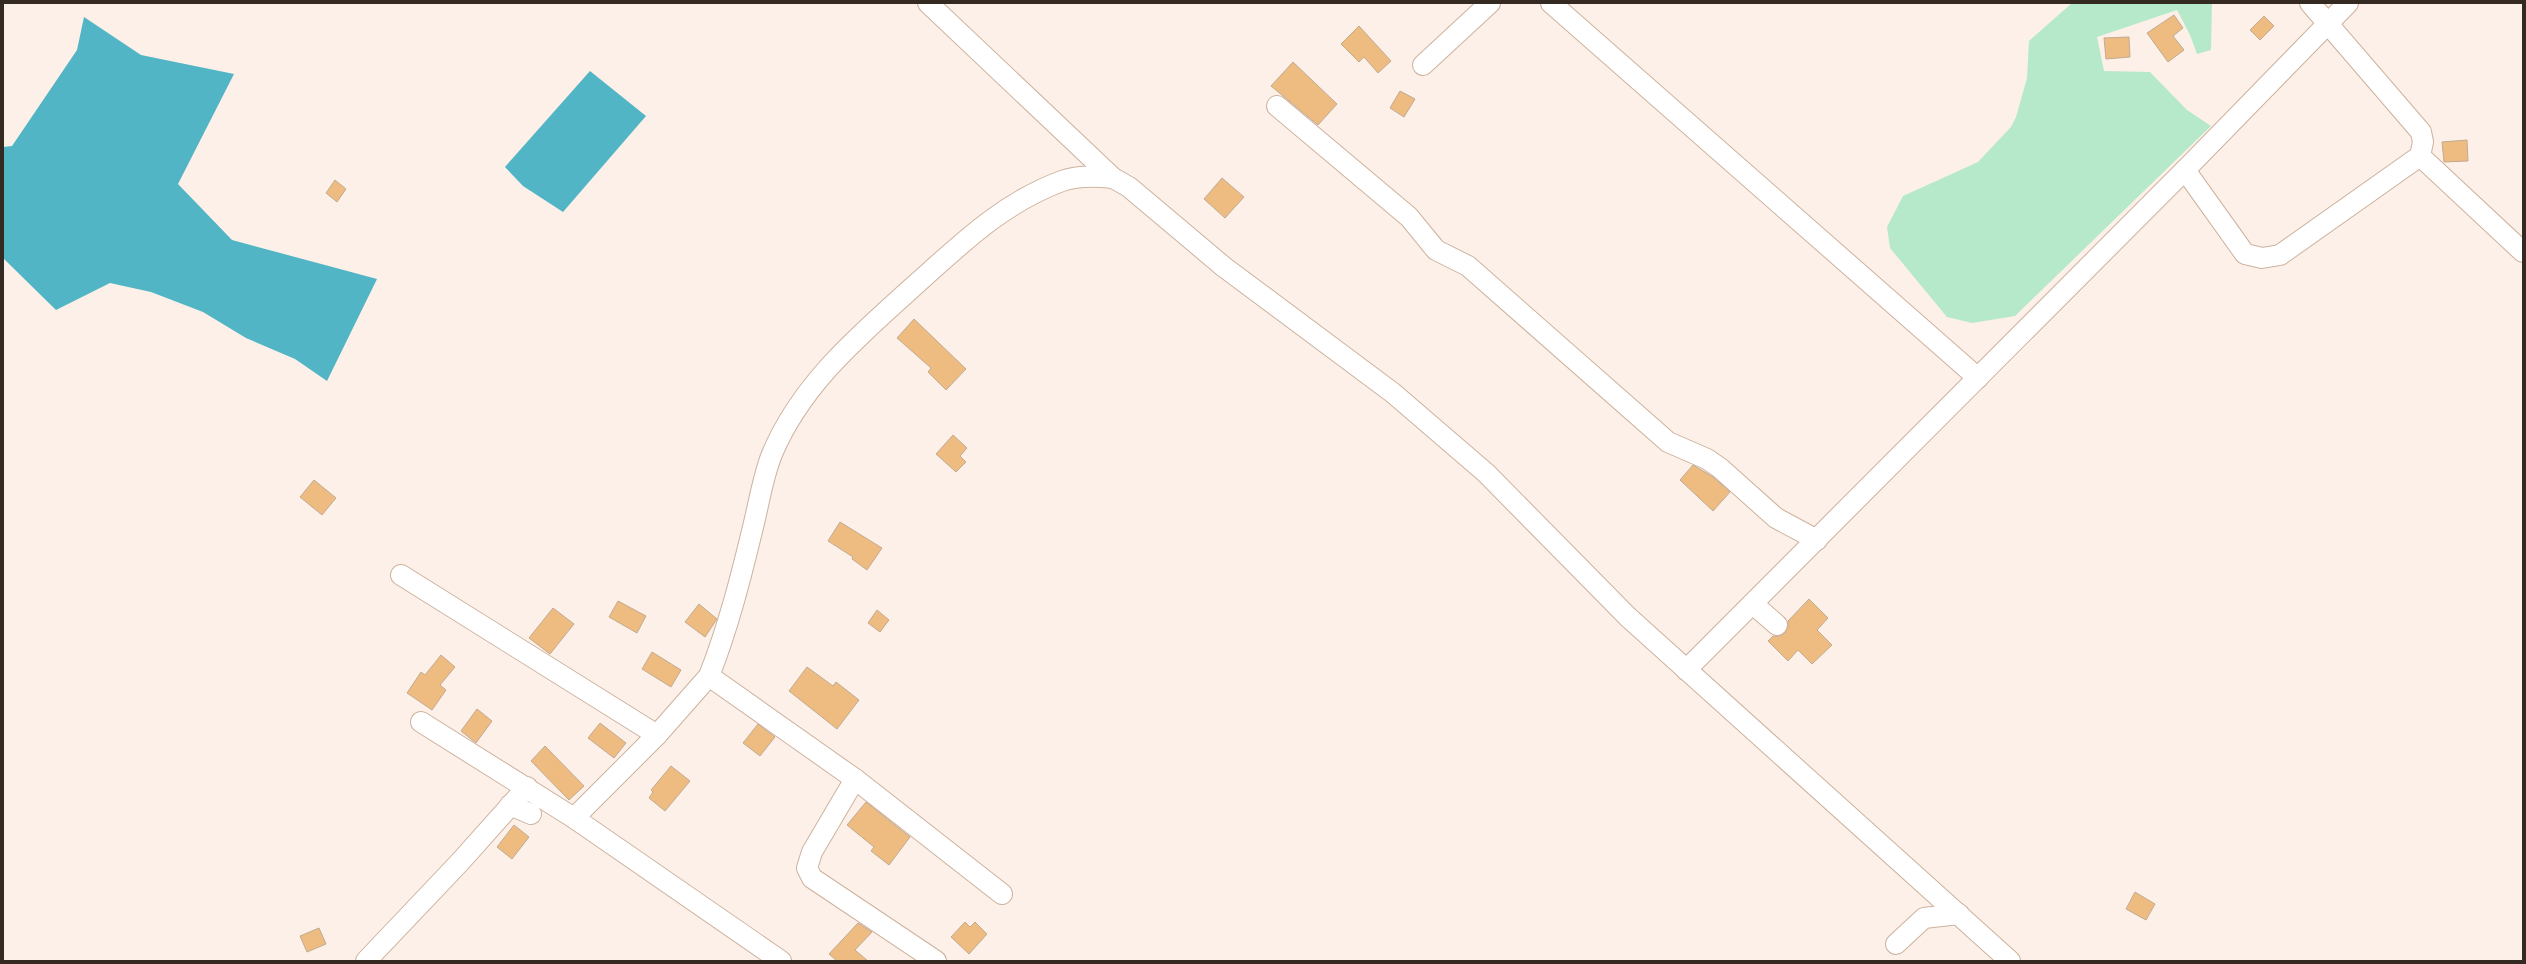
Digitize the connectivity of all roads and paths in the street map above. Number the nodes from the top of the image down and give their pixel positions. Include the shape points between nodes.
1 (928, 3) edge
2 (1490, 3) edge
3 (1551, 3) edge
4 (2310, 3) edge
5 (2348, 3) edge
6 (2329, 23) junction
7 (1423, 65) dead end
8 (1277, 106) dead end
9 (2420, 156) junction
10 (2185, 170) junction
11 (1113, 178) junction
12 (2523, 252) edge
13 (1978, 378) junction
14 (1817, 540) junction
15 (401, 575) dead end
16 (1753, 604) junction
17 (1777, 625) dead end
18 (1686, 670) junction
19 (708, 676) junction
20 (421, 722) dead end
21 (657, 735) junction
22 (855, 779) junction
23 (527, 787) junction
24 (510, 805) junction
25 (531, 814) dead end
26 (574, 818) junction
27 (1002, 894) dead end
28 (1959, 914) junction
29 (1896, 944) dead end
30 (366, 961) edge
31 (782, 961) edge
32 (936, 961) edge
33 (2010, 961) edge

1 - 11 street
2 - 7 street
3 - 13 street
4 - 6 street
5 - 6 street
6 - 9 street via 2421,132 2423,142
6 - 10 street
8 - 14 street via 1409,217 1436,250 1468,266 1668,442 1707,459 1776,518
9 - 10 street via 2280,255 2262,258 2245,254
9 - 12 street
10 - 13 street
11 - 18 street via 1129,187 1224,267 1394,393 1486,474 1628,617
11 - 19 street via 1090,175 1063,180 1023,199 984,223 851,343 811,387 793,412 772,454 743,570
13 - 14 street
14 - 16 street
15 - 21 street
16 - 17 street
16 - 18 street
18 - 28 street
19 - 21 street
19 - 22 street
20 - 23 street
21 - 26 street
22 - 27 street
22 - 32 street via 812,852 807,868 812,878
23 - 24 street
23 - 26 street
24 - 25 street
24 - 30 street
26 - 31 street
28 - 29 street via 1924,918
28 - 33 street

